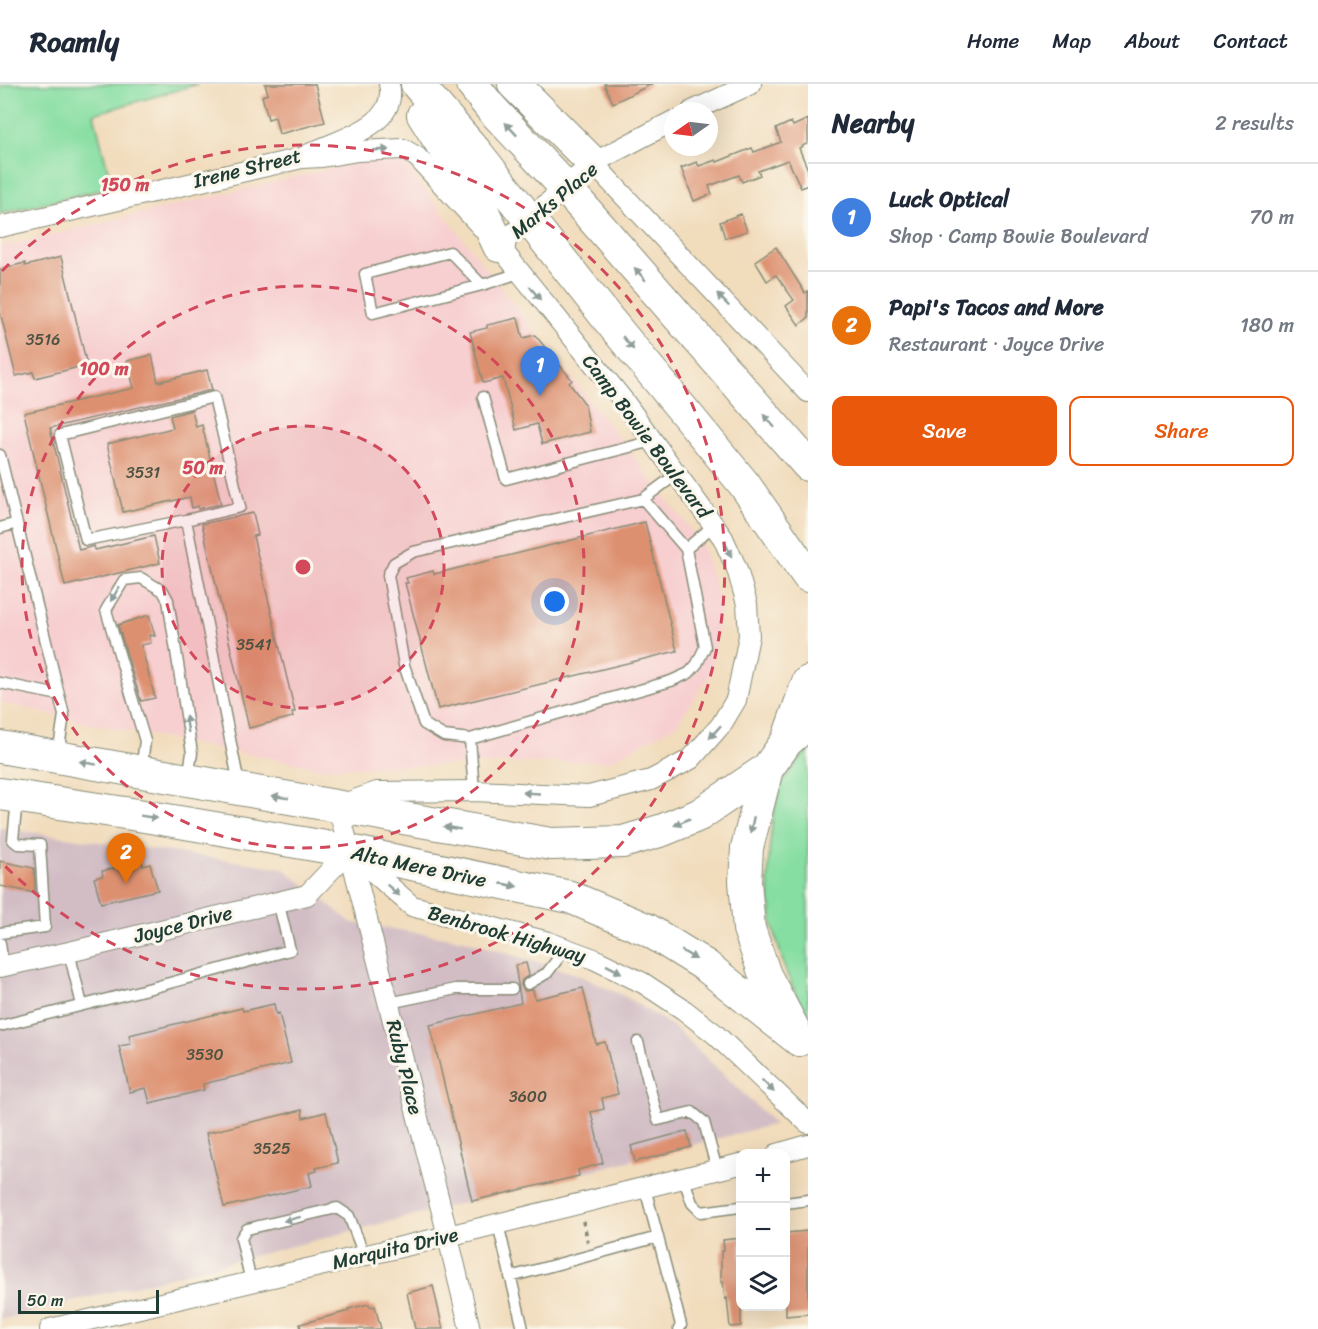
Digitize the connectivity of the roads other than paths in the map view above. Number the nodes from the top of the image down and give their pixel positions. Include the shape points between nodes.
1 (389, 84) edge
2 (404, 84) edge
3 (417, 84) edge
4 (472, 84) edge
5 (514, 84) edge
6 (750, 84) edge
7 (711, 102) edge
8 (664, 126) edge
9 (302, 158) junction
10 (593, 163) junction
11 (566, 188) junction
12 (529, 219) junction
13 (0, 227) edge
14 (499, 246) junction
15 (519, 273) junction
16 (482, 285) junction
17 (805, 382) edge
18 (483, 397) dead end
19 (653, 441) junction
20 (0, 455) edge
21 (808, 465) edge
22 (677, 474) junction
23 (643, 499) junction
24 (186, 520) junction
25 (17, 523) junction
26 (714, 525) junction
27 (0, 528) edge
28 (686, 549) junction
29 (808, 576) edge
30 (808, 682) edge
31 (0, 683) edge
32 (59, 695) junction
33 (798, 732) edge
34 (470, 739) junction
35 (0, 747) edge
36 (57, 757) junction
37 (767, 769) junction
38 (141, 773) junction
39 (188, 781) junction
40 (240, 791) junction
41 (474, 791) junction
42 (9, 795) edge
43 (338, 806) junction
44 (0, 839) edge
45 (13, 840) junction
46 (349, 851) junction
47 (278, 901) junction
48 (0, 933) edge
49 (0, 943) edge
50 (566, 948) junction
51 (69, 952) junction
52 (2, 966) edge
53 (528, 984) dead end
54 (512, 990) dead end
55 (389, 1003) junction
56 (82, 1005) junction
57 (0, 1026) edge
58 (638, 1042) dead end
59 (803, 1044) edge
60 (808, 1123) edge
61 (808, 1145) edge
62 (790, 1150) edge
63 (736, 1165) edge
64 (717, 1170) junction
65 (684, 1179) junction
66 (645, 1188) junction
67 (808, 1200) edge
68 (790, 1202) edge
69 (736, 1208) edge
70 (498, 1224) junction
71 (448, 1236) junction
72 (658, 1237) junction
73 (364, 1255) junction
74 (510, 1276) junction
75 (251, 1282) junction
76 (50, 1329) edge
77 (470, 1329) edge
78 (523, 1329) edge
79 (679, 1329) edge

1 - 9 street, Irene Street via 388,108 376,120 362,131
2 - 14 main road via 480,205
3 - 12 main road, Camp Bowie Boulevard
11 -> 4 main road
5 - 10 main road
6 - 7 street
8 - 10 street, Marks Place
9 - 13 street, Irene Street
9 -> 14 street, Camp Bowie Boulevard via 403,149 417,157
10 - 11 street, Marks Place
17 -> 10 street
11 - 12 street, Marks Place
21 -> 11 main road
12 - 14 street, Marks Place
12 -> 29 main road, Camp Bowie Boulevard via 744,484
14 - 15 street, Camp Bowie Boulevard
15 - 16 lane
15 -> 19 street, Camp Bowie Boulevard
16 - 16 lane via 373,313 365,274 450,252
18 - 19 lane via 506,479
19 - 22 street, Camp Bowie Boulevard
20 - 25 lane
22 - 23 lane
22 - 26 street, Camp Bowie Boulevard
23 - 28 lane
23 - 34 lane via 413,552 394,563 388,575 404,665 424,724 444,736
24 - 24 lane via 240,507 214,397 60,435 86,540
24 - 40 lane
25 - 27 lane
25 - 32 lane
26 - 28 lane
26 -> 41 street, Camp Bowie Boulevard via 737,569 747,604 749,636 736,700 722,725 691,759 651,780 589,796
28 - 34 lane via 705,647 689,673
30 - 33 main road
31 - 32 lane
32 - 36 lane via 64,715
33 - 37 main road
34 - 41 lane
35 - 36 main road
38 -> 36 main road
37 -> 43 main road via 699,814 623,842 551,844
37 -> 59 main road via 747,848 749,929 765,975
38 - 39 main road
39 -> 38 lane via 192,753 168,600 163,591 141,578 124,580 106,610 145,741
39 - 40 main road
43 -> 40 main road
41 - 43 street via 377,792
42 - 45 lane
42 -> 46 main road, Alta Mere Drive
43 - 46 street, Ruby Place
44 - 45 lane
45 - 48 lane via 18,844 40,845 45,927
46 - 47 street, Joyce Drive via 307,895
46 -> 50 street, Benbrook Highway via 412,906
46 - 55 street, Ruby Place
46 -> 59 main road, Alta Mere Drive via 570,897 648,930 706,966
47 - 51 street, Joyce Drive
47 - 56 lane via 290,950
49 - 52 lane
50 - 53 lane via 547,974
50 -> 60 street, Benbrook Highway via 643,984 684,1010 715,1034
51 - 52 street, Joyce Drive
51 - 56 lane
54 - 55 lane via 456,989
55 - 71 street, Ruby Place
56 - 57 lane
58 - 64 lane via 658,1120 692,1112 704,1122
61 - 62 street
63 - 64 street, Marquita Drive
64 - 65 street, Marquita Drive
65 - 66 street, Marquita Drive
65 - 69 lane via 692,1203 701,1212
66 - 70 street, Marquita Drive
66 - 72 lane
67 - 68 lane
70 - 71 street, Marquita Drive
70 - 74 lane
71 - 73 street, Marquita Drive
71 - 77 street, Ruby Place
72 - 74 lane
72 - 79 lane
73 - 75 street, Marquita Drive
73 -> 75 lane via 349,1216 337,1208 247,1229 241,1238
74 - 78 lane
75 - 76 street, Marquita Drive

